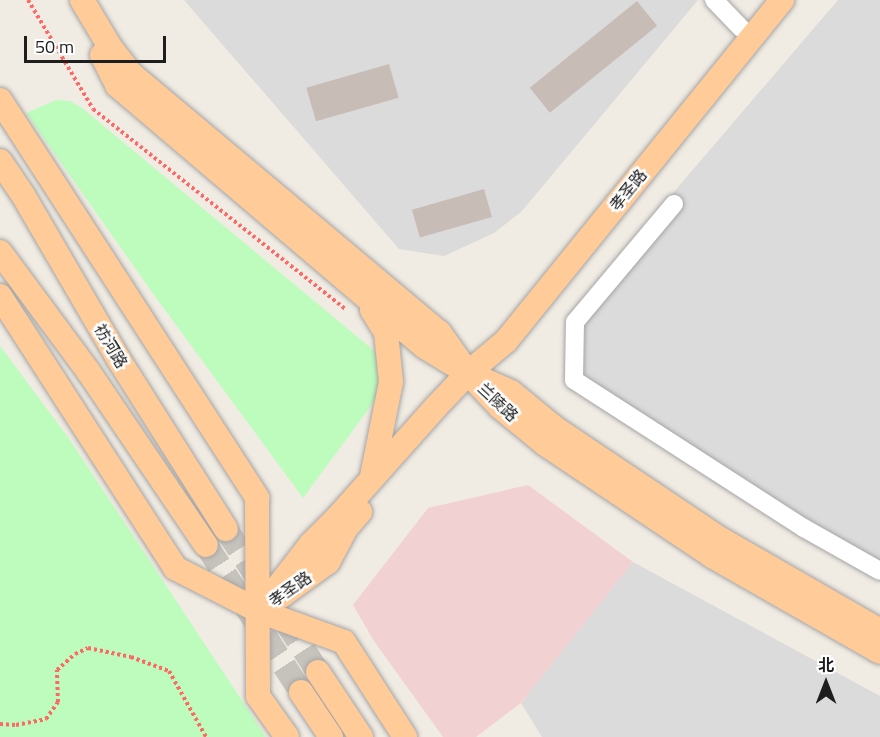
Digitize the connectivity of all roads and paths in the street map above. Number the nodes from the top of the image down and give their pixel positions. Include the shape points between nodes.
1 (28, 0) edge
2 (73, 0) edge
3 (82, 0) edge
4 (714, 0) edge
5 (765, 0) edge
6 (782, 0) edge
7 (742, 29) junction
8 (0, 100) edge
9 (0, 108) edge
10 (18, 126) junction
11 (0, 161) edge
12 (674, 204) dead end
13 (0, 252) edge
14 (0, 296) edge
15 (356, 304) junction
16 (468, 373) junction
17 (372, 479) junction
18 (226, 529) tunnel mouth
19 (206, 545) tunnel mouth
20 (880, 571) edge
21 (259, 611) junction
22 (880, 631) edge
23 (880, 652) edge
24 (318, 672) tunnel mouth
25 (302, 692) tunnel mouth
26 (0, 724) edge
27 (206, 737) edge
28 (287, 737) edge
29 (332, 737) edge
30 (361, 737) edge
31 (405, 737) edge

1 - 15 path via 93,110
2 - 15 main road via 117,85
3 - 16 main road via 131,74 439,332
4 - 7 street
5 - 7 main road, 孝圣路
6 - 16 main road, 孝圣路 via 506,341
7 - 16 main road, 孝圣路
8 - 10 main road
9 - 10 main road
10 - 21 main road via 257,498
11 - 18 main road, 祊河路
12 - 20 street via 575,322 574,380 804,528
13 - 19 main road, 祊河路 via 88,371
14 - 21 main road via 174,568
15 - 16 main road
15 - 17 main road via 386,332 391,382
16 - 17 main road, 孝圣路
16 - 21 main road, 孝圣路 via 443,417 347,526 328,562
16 - 22 main road, 兰陵路 via 511,392 556,429 722,540
16 - 23 main road, 兰陵路 via 500,407 545,444 645,512 767,589
17 - 21 main road, 孝圣路 via 311,544
21 - 28 main road via 258,696
21 - 31 main road via 344,642
24 - 30 main road
25 - 29 main road
26 - 27 path via 46,719 58,702 57,670 88,648 131,657 169,671

